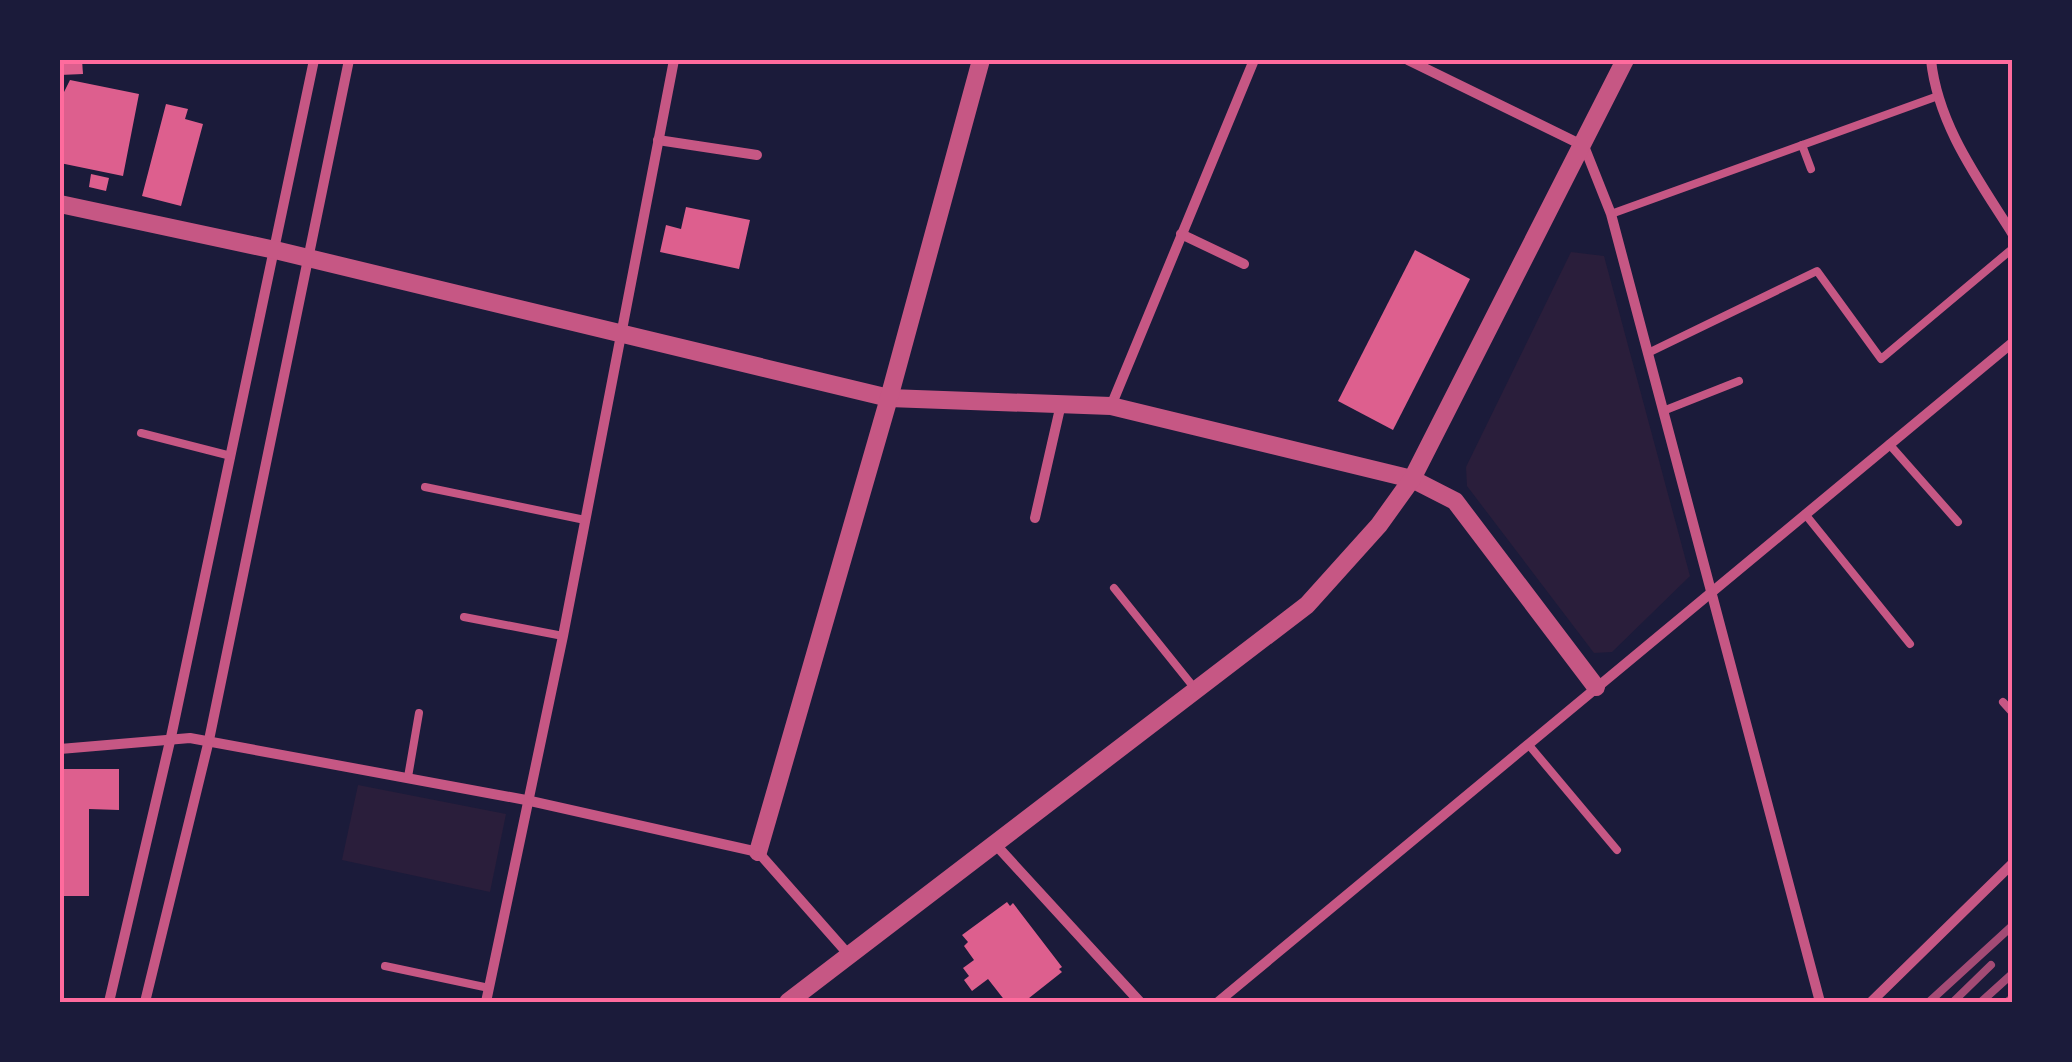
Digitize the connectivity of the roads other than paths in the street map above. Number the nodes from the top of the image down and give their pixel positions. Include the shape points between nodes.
1 (314, 60) edge
2 (349, 60) edge
3 (674, 60) edge
4 (981, 60) edge
5 (1254, 60) edge
6 (1408, 60) edge
7 (1625, 60) edge
8 (1932, 60) edge
9 (1938, 96) junction
10 (658, 140) junction
11 (1802, 145) junction
12 (1584, 146) junction
13 (758, 155) dead end
14 (1811, 169) dead end
15 (60, 204) edge
16 (1611, 214) junction
17 (2012, 233) edge
18 (1182, 234) junction
19 (274, 250) junction
20 (2012, 250) edge
21 (308, 258) junction
22 (1244, 264) dead end
23 (620, 335) junction
24 (2012, 344) edge
25 (1648, 353) junction
26 (1739, 382) dead end
27 (888, 398) junction
28 (1061, 404) junction
29 (1111, 406) junction
30 (1663, 411) junction
31 (141, 433) dead end
32 (1890, 444) junction
33 (231, 456) junction
34 (1412, 479) junction
35 (424, 487) dead end
36 (1806, 514) junction
37 (1035, 518) dead end
38 (584, 520) junction
39 (1958, 522) dead end
40 (1114, 588) dead end
41 (1711, 591) junction
42 (464, 617) dead end
43 (563, 636) junction
44 (1910, 644) dead end
45 (1596, 688) junction
46 (1197, 691) junction
47 (2003, 702) dead end
48 (2012, 712) edge
49 (419, 713) dead end
50 (171, 738) junction
51 (209, 740) junction
52 (1528, 744) junction
53 (60, 749) edge
54 (408, 776) junction
55 (526, 800) junction
56 (996, 845) junction
57 (1617, 850) dead end
58 (758, 852) junction
59 (2012, 864) edge
60 (850, 955) junction
61 (384, 966) dead end
62 (489, 988) junction
63 (110, 1002) edge
64 (144, 1002) edge
65 (486, 1002) edge
66 (788, 1002) edge
67 (1140, 1002) edge
68 (1218, 1002) edge
69 (1820, 1002) edge
70 (1871, 1002) edge

1 - 19 street
2 - 21 street
3 - 10 street
4 - 27 street
5 - 18 street
6 - 12 street
7 - 12 street
8 - 9 street
9 - 11 lane
9 - 17 street via 1958,149
10 - 13 street
10 - 23 street
11 - 14 lane
11 - 16 lane
12 - 16 street
12 - 34 street
15 - 19 street
16 - 25 street
18 - 22 street
18 - 29 street
19 - 21 street
19 - 33 street
20 - 25 lane via 1881,359 1817,271
21 - 23 street
21 - 51 street
23 - 27 street
23 - 38 street
24 - 32 street
25 - 30 street
26 - 30 lane
27 - 28 street
27 - 58 street
28 - 29 street
28 - 37 street
29 - 34 street
30 - 41 street
31 - 33 lane
32 - 36 street
32 - 39 lane
33 - 50 street
34 - 45 street via 1454,501
34 - 46 street via 1308,605
35 - 38 lane
36 - 41 street
36 - 44 lane
38 - 43 street
40 - 46 lane
41 - 45 street
41 - 69 street
42 - 43 lane
43 - 55 street
45 - 52 street
46 - 56 street
47 - 48 lane
49 - 54 lane
50 - 51 street
50 - 53 street
50 - 63 street
51 - 54 street
51 - 64 street
52 - 57 lane
52 - 68 street
54 - 55 street
55 - 58 street
55 - 62 street
56 - 60 street
56 - 67 street
58 - 60 street
59 - 70 street
60 - 66 street
61 - 62 lane
62 - 65 street

